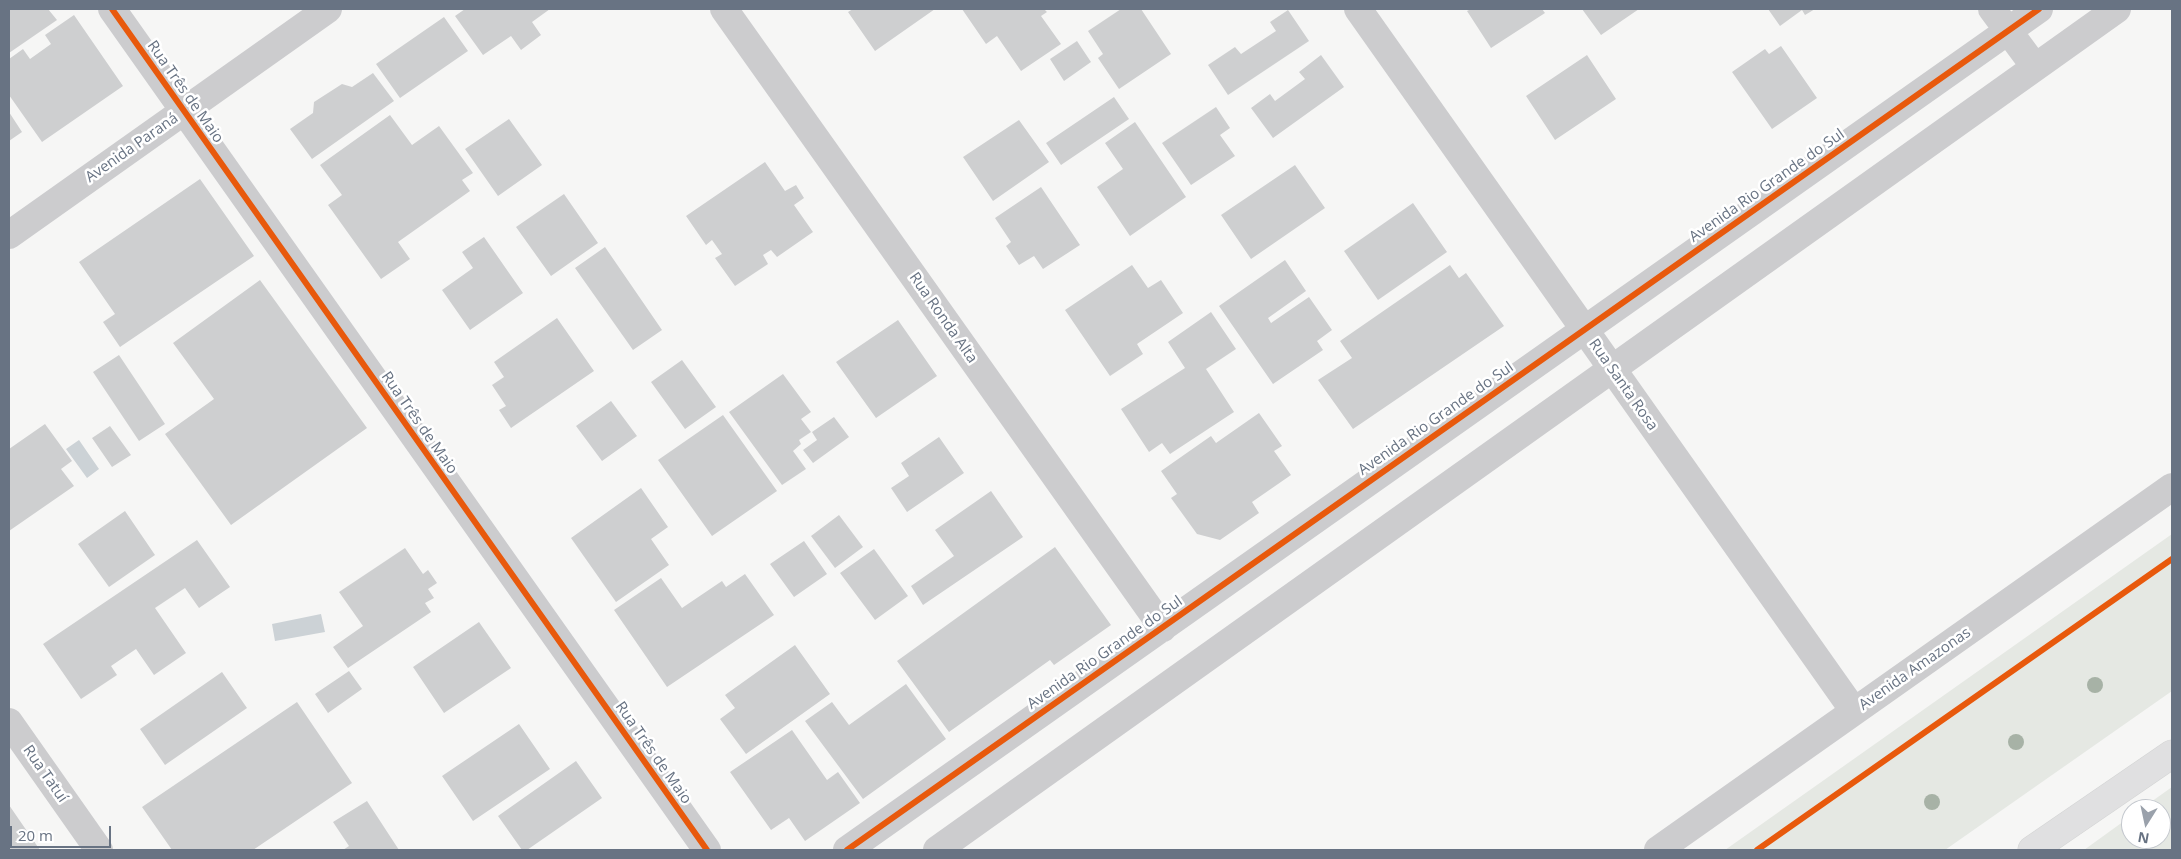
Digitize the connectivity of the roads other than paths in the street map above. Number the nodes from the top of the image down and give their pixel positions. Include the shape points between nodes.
1 (112, 9) edge
2 (328, 9) edge
3 (724, 9) edge
4 (1358, 9) edge
5 (1992, 9) edge
6 (2039, 9) edge
7 (2117, 9) edge
8 (2008, 31) junction
9 (2035, 67) junction
10 (183, 111) junction
11 (9, 235) edge
12 (1585, 330) junction
13 (1612, 368) junction
14 (2172, 487) edge
15 (1163, 628) junction
16 (1854, 711) junction
17 (9, 722) edge
18 (2172, 754) edge
19 (99, 850) edge
20 (706, 850) edge
21 (847, 850) edge
22 (937, 850) edge
23 (1658, 850) edge
24 (2032, 850) edge

1 - 10 street, Rua Três de Maio
2 - 10 street, Avenida Paraná
3 - 15 street, Rua Ronda Alta
4 - 12 street, Rua Santa Rosa
5 - 8 street
6 - 8 street, Avenida Rio Grande do Sul
7 - 9 street
8 - 9 street
8 - 12 street, Avenida Rio Grande do Sul
9 - 13 street
10 - 11 street, Avenida Paraná
10 - 20 street, Rua Três de Maio
12 - 13 street, Rua Santa Rosa
12 - 15 street, Avenida Rio Grande do Sul
13 - 16 street, Rua Santa Rosa
13 - 22 street
14 - 16 street, Avenida Amazonas
15 - 21 street, Avenida Rio Grande do Sul
16 - 23 street, Avenida Amazonas
17 - 19 street, Rua Tatuí
18 - 24 highway

